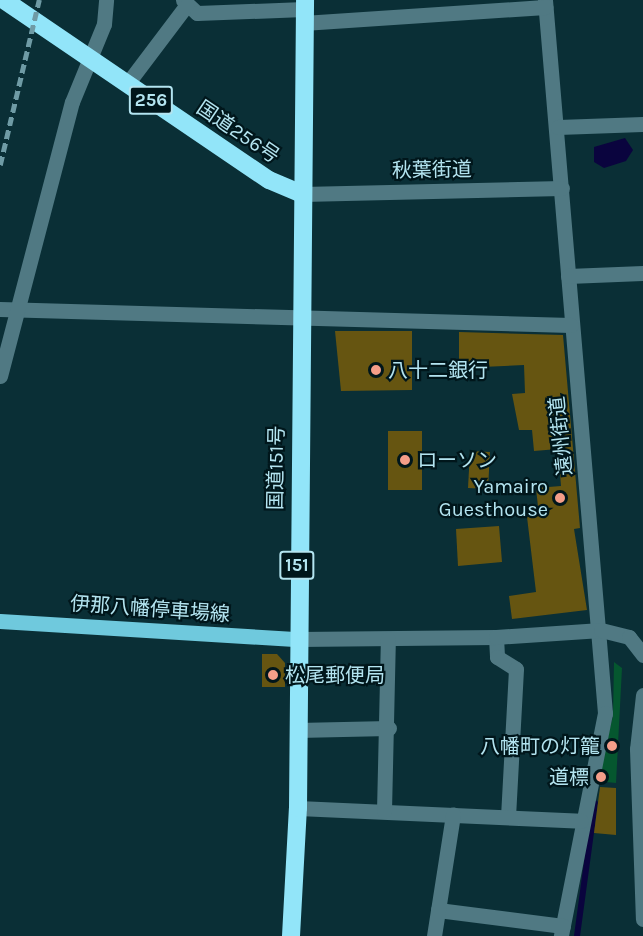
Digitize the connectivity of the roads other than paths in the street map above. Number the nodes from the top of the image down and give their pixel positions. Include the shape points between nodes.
1 (4, 0) edge
2 (106, 0) edge
3 (184, 3) edge
4 (545, 3) edge
5 (304, 10) edge
6 (88, 57) junction
7 (127, 84) junction
8 (643, 124) edge
9 (558, 127) junction
10 (562, 188) junction
11 (302, 194) junction
12 (643, 273) edge
13 (568, 276) junction
14 (0, 309) edge
15 (17, 310) junction
16 (300, 317) junction
17 (572, 325) junction
18 (0, 376) edge
19 (0, 621) edge
20 (601, 630) junction
21 (496, 638) junction
22 (298, 639) junction
23 (388, 639) junction
24 (643, 654) edge
25 (643, 695) edge
26 (389, 728) junction
27 (297, 730) junction
28 (640, 807) edge
29 (298, 808) junction
30 (384, 811) junction
31 (453, 814) junction
32 (508, 817) junction
33 (581, 821) junction
34 (438, 910) junction
35 (643, 919) edge
36 (562, 931) edge
37 (291, 936) edge
38 (434, 936) edge

1 - 6 highway, 国道256号 / 256
2 - 6 street via 104,24
3 - 5 street via 197,13
3 - 7 street
4 - 5 street
4 - 9 street, 遠州街道
5 - 11 highway, 国道151号 / 151
6 - 7 highway, 国道256号 / 256
6 - 15 street
7 - 11 highway, 国道256号 / 256 via 268,180
8 - 9 street
9 - 10 street, 遠州街道
10 - 11 street, 秋葉街道
10 - 13 street, 遠州街道
11 - 16 highway, 国道151号 / 151
12 - 13 street
13 - 17 street, 遠州街道
14 - 15 street
15 - 16 street
15 - 18 street
16 - 17 street
16 - 22 highway, 国道151号 / 151
17 - 20 street, 遠州街道
19 - 22 main road, 伊那八幡停車場線
20 - 21 street
20 - 24 street via 629,637
20 - 33 street, 遠州街道 via 605,713
21 - 23 street
21 - 32 street via 497,657 516,669
22 - 23 street
22 - 27 highway, 国道151号 / 151
23 - 26 street
25 - 28 street
26 - 27 street
26 - 30 street
27 - 29 highway, 国道151号 / 151
28 - 35 street
29 - 30 street
29 - 37 highway, 国道151号 / 151
30 - 31 street
31 - 32 street
31 - 34 street
32 - 33 street
33 - 36 street, 遠州街道
34 - 36 street
34 - 38 street

